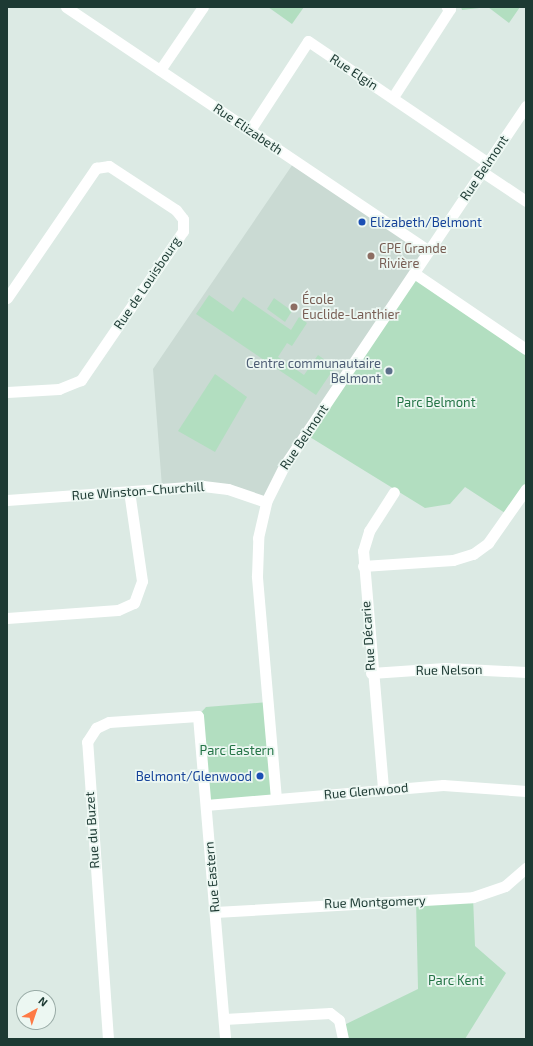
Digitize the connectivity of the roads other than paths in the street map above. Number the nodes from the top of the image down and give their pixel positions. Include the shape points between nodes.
1 (66, 7) edge
2 (203, 7) edge
3 (447, 7) edge
4 (160, 70) junction
5 (393, 97) junction
6 (526, 106) edge
7 (250, 130) junction
8 (484, 167) junction
9 (526, 202) edge
10 (429, 251) junction
11 (414, 273) junction
12 (7, 298) edge
13 (526, 349) edge
14 (7, 392) edge
15 (526, 489) edge
16 (129, 491) junction
17 (394, 492) dead end
18 (7, 500) edge
19 (266, 502) junction
20 (363, 566) junction
21 (7, 618) edge
22 (526, 672) edge
23 (371, 673) junction
24 (198, 716) joint
25 (382, 788) junction
26 (526, 791) edge
27 (276, 799) junction
28 (206, 805) junction
29 (526, 868) edge
30 (215, 912) junction
31 (224, 1019) junction
32 (108, 1039) edge
33 (224, 1039) edge
34 (343, 1039) edge

1 - 4 street, Rue Elizabeth
2 - 4 street
3 - 5 street via 450,9
4 - 7 street, Rue Elizabeth
5 - 7 street, Rue Elgin via 308,41
5 - 8 street, Rue Elgin
6 - 8 street, Rue Belmont
7 - 10 street, Rue Elizabeth
8 - 9 street, Rue Elgin
8 - 10 street, Rue Belmont
10 - 11 street, Rue Belmont
11 - 13 street
11 - 19 street, Rue Belmont via 284,466
12 - 14 street, Rue de Louisbourg via 96,168 109,166 176,210 183,219 182,231 81,380 59,389
15 - 20 street via 491,540 473,554 453,560
16 - 18 street, Rue Winston-Churchill
16 - 19 street, Rue Winston-Churchill via 216,486
16 - 21 street via 142,581 134,602 118,610
17 - 20 street, Rue Décarie via 366,537
19 - 27 street, Rue Belmont via 258,538 257,576
20 - 23 street, Rue Décarie
22 - 23 street, Rue Nelson via 445,668
23 - 25 street, Rue Décarie
24 - 28 street, Rue Eastern
24 - 32 street, Rue du Buzet via 109,722 96,728 87,742
25 - 26 street, Rue Glenwood via 454,785
25 - 27 street, Rue Glenwood
27 - 28 street, Rue Glenwood
28 - 30 street, Rue Eastern
29 - 30 street, Rue Montgomery via 505,886 473,897
30 - 31 street, Rue Eastern
31 - 33 street, Rue Eastern
31 - 34 street via 330,1013 339,1020

